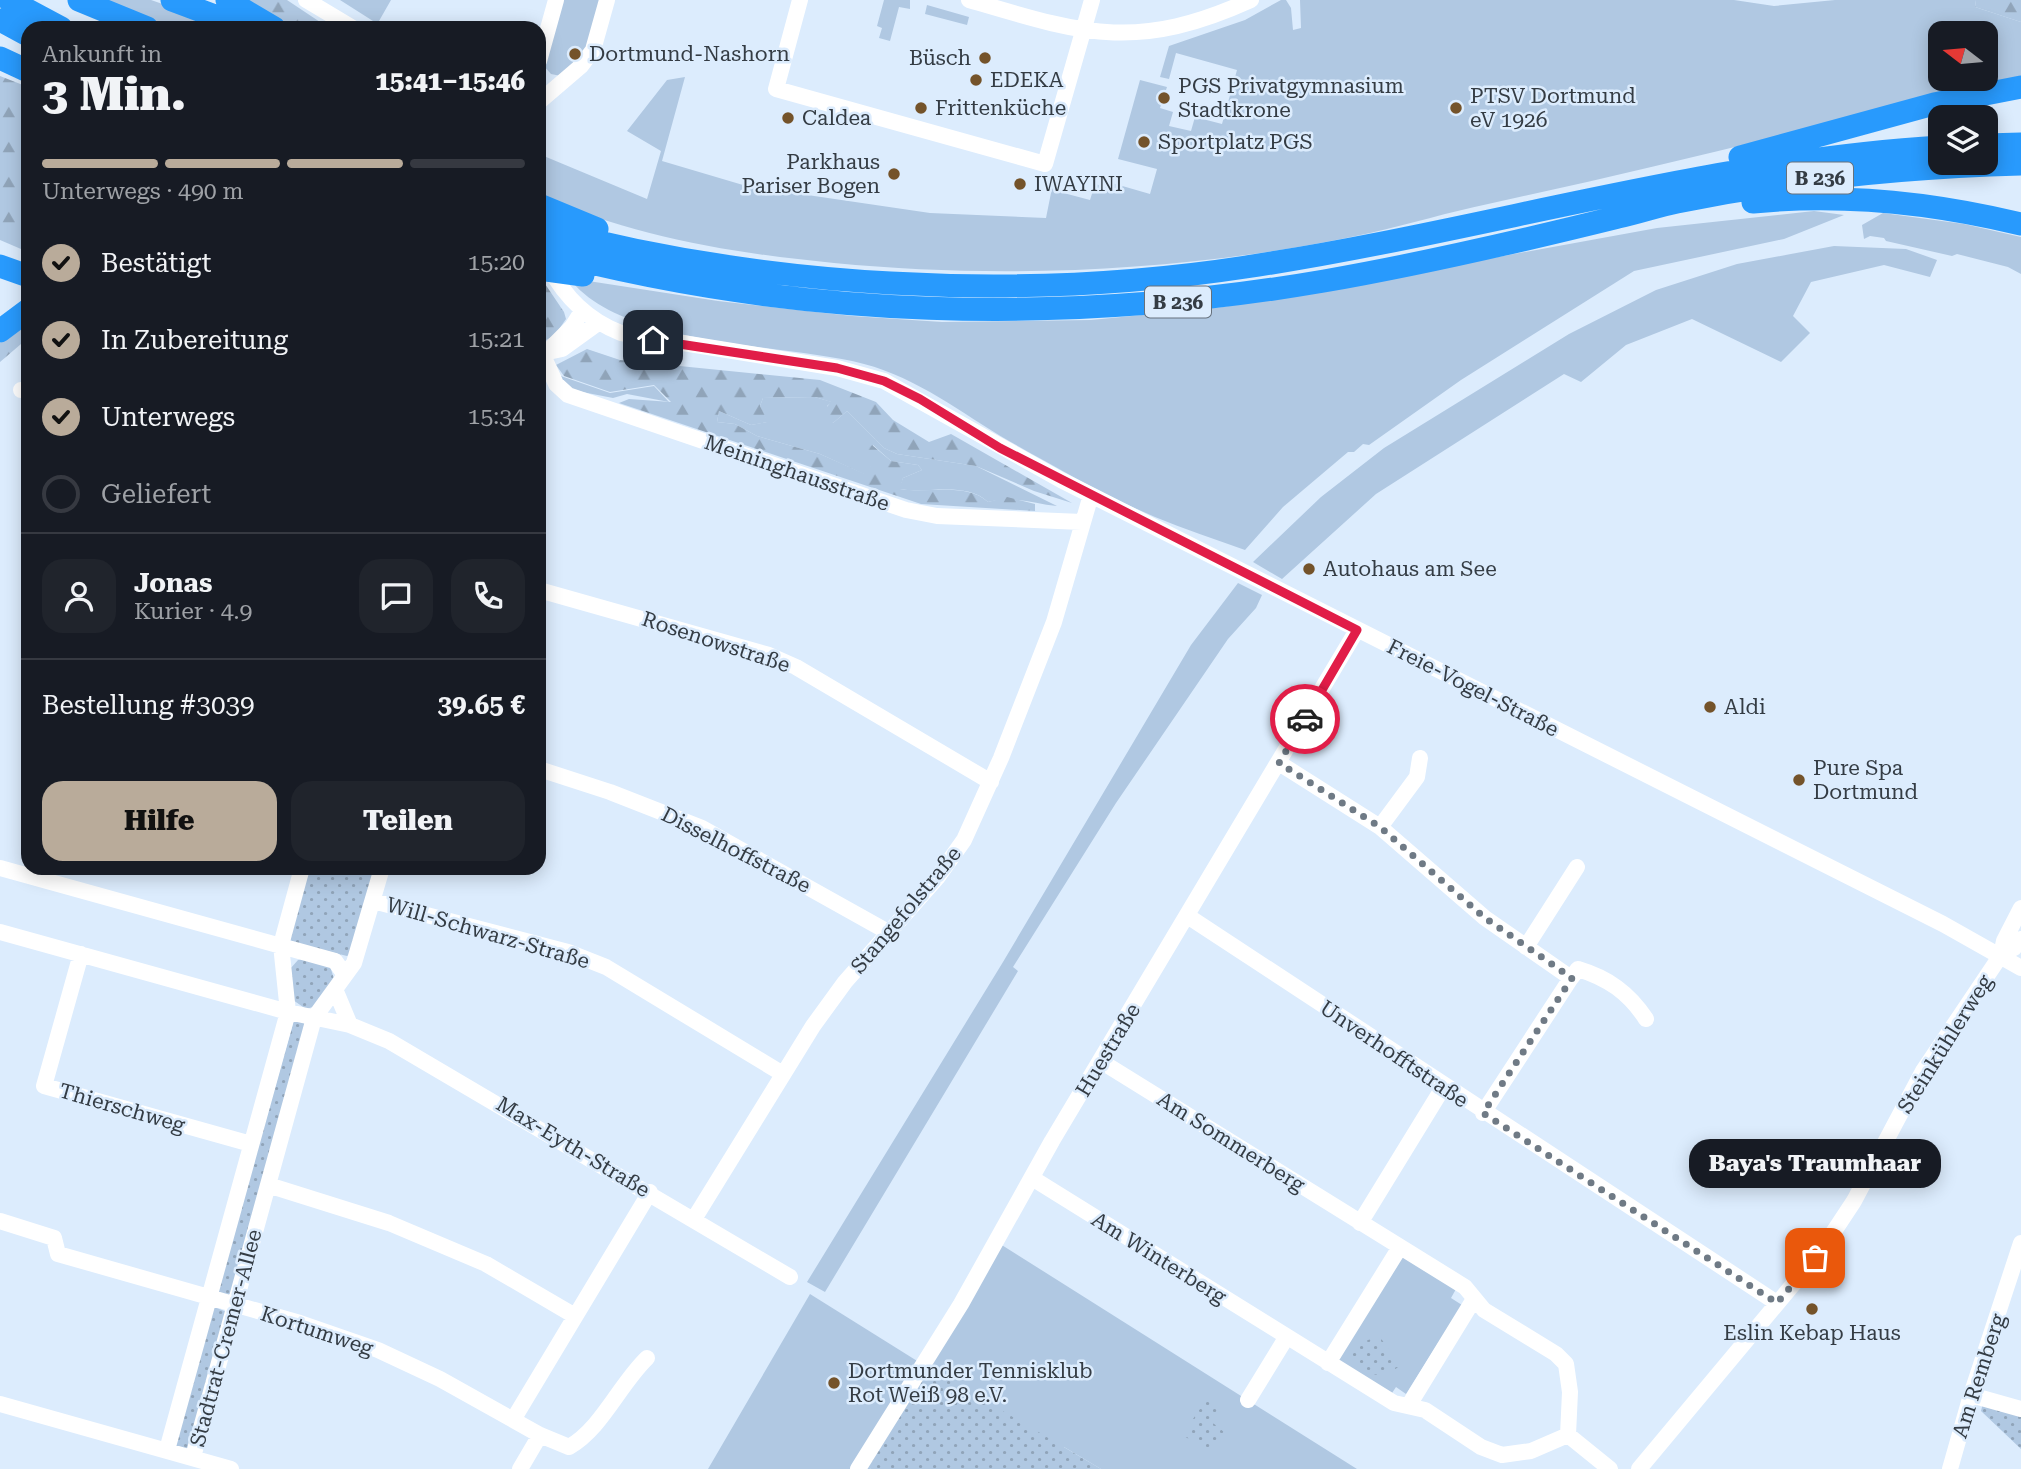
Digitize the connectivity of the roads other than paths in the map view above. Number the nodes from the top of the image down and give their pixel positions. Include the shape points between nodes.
1 (9, 0) edge
2 (79, 0) edge
3 (172, 0) edge
4 (227, 0) edge
5 (306, 0) edge
6 (556, 0) edge
7 (607, 0) edge
8 (800, 0) edge
9 (969, 0) edge
10 (1092, 0) edge
11 (1251, 0) edge
12 (0, 20) edge
13 (48, 21) edge
14 (130, 21) edge
15 (228, 21) edge
16 (262, 21) edge
17 (342, 21) edge
18 (0, 28) edge
19 (21, 31) edge
20 (1084, 31) junction
21 (21, 33) edge
22 (546, 36) edge
23 (0, 58) edge
24 (21, 68) edge
25 (2021, 87) edge
26 (546, 96) edge
27 (2021, 144) edge
28 (1998, 145) edge
29 (1928, 148) edge
30 (2021, 164) edge
31 (1561, 203) junction
32 (546, 208) edge
33 (1621, 217) junction
34 (2021, 224) edge
35 (546, 229) edge
36 (546, 251) edge
37 (546, 261) edge
38 (718, 263) junction
39 (0, 266) edge
40 (546, 270) edge
41 (21, 274) edge
42 (728, 290) junction
43 (582, 311) junction
44 (21, 315) edge
45 (598, 323) junction
46 (0, 331) edge
47 (546, 350) edge
48 (546, 352) edge
49 (546, 360) edge
50 (1091, 495) junction
51 (1082, 522) junction
52 (546, 592) edge
53 (1357, 630) junction
54 (1420, 758) dead end
55 (1279, 763) junction
56 (546, 771) edge
57 (991, 782) junction
58 (1380, 827) junction
59 (1577, 867) dead end
60 (0, 868) edge
61 (21, 874) edge
62 (25, 875) edge
63 (300, 875) edge
64 (380, 875) edge
65 (373, 901) junction
66 (2021, 908) edge
67 (1189, 917) junction
68 (0, 932) edge
69 (888, 932) junction
70 (2021, 939) edge
71 (281, 945) junction
72 (1526, 947) junction
73 (81, 954) junction
74 (2001, 955) junction
75 (2021, 968) edge
76 (345, 975) junction
77 (1572, 978) junction
78 (335, 989) junction
79 (288, 1012) junction
80 (314, 1018) junction
81 (1646, 1019) dead end
82 (350, 1025) junction
83 (1102, 1062) junction
84 (783, 1074) junction
85 (1444, 1086) junction
86 (1483, 1113) junction
87 (251, 1144) junction
88 (1032, 1178) junction
89 (268, 1185) junction
90 (650, 1192) junction
91 (694, 1219) junction
92 (0, 1222) edge
93 (1360, 1223) junction
94 (2021, 1243) edge
95 (1400, 1247) junction
96 (790, 1277) dead end
97 (209, 1298) junction
98 (1474, 1299) junction
99 (1777, 1303) junction
100 (234, 1305) junction
101 (575, 1316) junction
102 (1286, 1338) junction
103 (647, 1359) dead end
104 (1328, 1363) junction
105 (1971, 1395) junction
106 (1248, 1400) dead end
107 (0, 1404) edge
108 (1409, 1405) junction
109 (2021, 1409) edge
110 (513, 1420) junction
111 (540, 1435) junction
112 (1568, 1435) junction
113 (179, 1457) edge
114 (231, 1469) edge
115 (520, 1469) edge
116 (858, 1469) edge
117 (1610, 1469) edge
118 (1639, 1469) edge
119 (1950, 1469) edge

1 - 13 highway
2 - 14 highway
3 - 15 highway
4 - 16 highway
5 - 17 street
6 - 22 street
7 - 26 street via 593,50
8 - 20 street via 776,89 1045,164
9 - 20 street
10 - 20 street
11 - 20 street via 1218,15 1160,31 1113,35
12 - 19 highway
18 - 21 highway
23 - 24 highway
25 - 31 highway via 1934,104
27 - 28 highway
29 - 31 highway, B 236 via 1803,160
30 - 33 highway, B 236 via 1825,177 1683,201
31 - 38 highway, B 236 via 1313,256 1122,280 952,285
32 - 38 highway via 588,226
33 - 34 highway via 1769,200 1846,199 1926,206
33 - 42 highway, B 236 via 1326,281 1176,302 1069,310 947,311
35 - 38 highway, B 236 via 645,252
36 - 42 highway, B 236
37 - 43 street, Freie-Vogel-Straße
39 - 41 highway
40 - 42 highway via 694,295
43 - 45 street, Freie-Vogel-Straße
43 - 47 street
44 - 46 highway
45 - 48 street via 562,349
45 - 50 street, Freie-Vogel-Straße via 634,336 837,368 884,381
49 - 51 street, Meininghausstraße via 556,384 568,395 906,510
50 - 51 street, Stangefolstraße
50 - 53 street, Freie-Vogel-Straße
51 - 57 street, Stangefolstraße via 1064,593
52 - 57 street, Rosenowstraße via 774,657
53 - 55 street, Huestraße
53 - 74 street, Freie-Vogel-Straße
54 - 58 street via 1417,777
55 - 58 street
55 - 67 street, Huestraße
56 - 69 street, Disselhoffstraße via 702,828
57 - 69 street, Stangefolstraße via 957,850
58 - 72 street via 1485,918
59 - 72 street
60 - 61 street
62 - 71 street
63 - 71 street, Stadtrat-Cremer-Allee
64 - 65 street, Stadtrat-Cremer-Allee
65 - 76 street, Stadtrat-Cremer-Allee via 354,963
65 - 84 street, Will-Schwarz-Straße via 588,959
66 - 74 street
67 - 83 street, Huestraße
67 - 85 street, Unverhofftstraße
68 - 73 street, Max-Eyth-Straße
69 - 84 street, Stangefolstraße via 845,982
70 - 74 street
71 - 76 street via 335,961
71 - 79 street, Stadtrat-Cremer-Allee
72 - 77 street
73 - 79 street, Max-Eyth-Straße
73 - 87 street, Thierschweg via 44,1086
74 - 75 street
74 - 99 street, Steinkühlerweg via 1923,1071 1854,1201 1821,1251
76 - 78 street, Stadtrat-Cremer-Allee
77 - 81 street via 1578,969 1598,975 1631,997
77 - 86 street
78 - 80 street, Stadtrat-Cremer-Allee
78 - 82 street
79 - 80 street, Max-Eyth-Straße
79 - 87 street, Stadtrat-Cremer-Allee
80 - 82 street, Max-Eyth-Straße
80 - 89 street, Stadtrat-Cremer-Allee
82 - 90 street, Max-Eyth-Straße via 469,1086
83 - 88 street, Huestraße
83 - 93 street, Am Sommerberg
84 - 91 street, Stangefolstraße
85 - 86 street, Unverhofftstraße
85 - 93 street
86 - 99 street, Unverhofftstraße
87 - 97 street, Stadtrat-Cremer-Allee
88 - 102 street, Am Winterberg
88 - 116 street, Huestraße
89 - 100 street, Stadtrat-Cremer-Allee
89 - 101 street via 389,1223 486,1264
90 - 91 street, Max-Eyth-Straße
90 - 101 street
91 - 96 street, Max-Eyth-Straße
92 - 97 street, Kortumweg via 54,1238 58,1254
93 - 95 street, Am Sommerberg
94 - 105 street, Am Remberg
95 - 98 street, Am Sommerberg via 1465,1287
95 - 104 street
97 - 100 street, Kortumweg
97 - 113 street, Stadtrat-Cremer-Allee
98 - 108 street
98 - 112 street, Am Sommerberg via 1566,1364
99 - 118 street, Steinkühlerweg
100 - 110 street, Kortumweg via 379,1350
100 - 113 street, Stadtrat-Cremer-Allee
101 - 110 street
102 - 104 street, Am Winterberg
102 - 106 street
103 - 111 street, Kortumweg via 584,1438 569,1447
104 - 108 street, Am Winterberg via 1394,1403
105 - 109 street
105 - 119 street, Am Remberg
107 - 113 street
108 - 112 street, Am Winterberg via 1502,1455 1531,1451
110 - 111 street, Kortumweg
111 - 115 street
112 - 117 street
113 - 114 street

